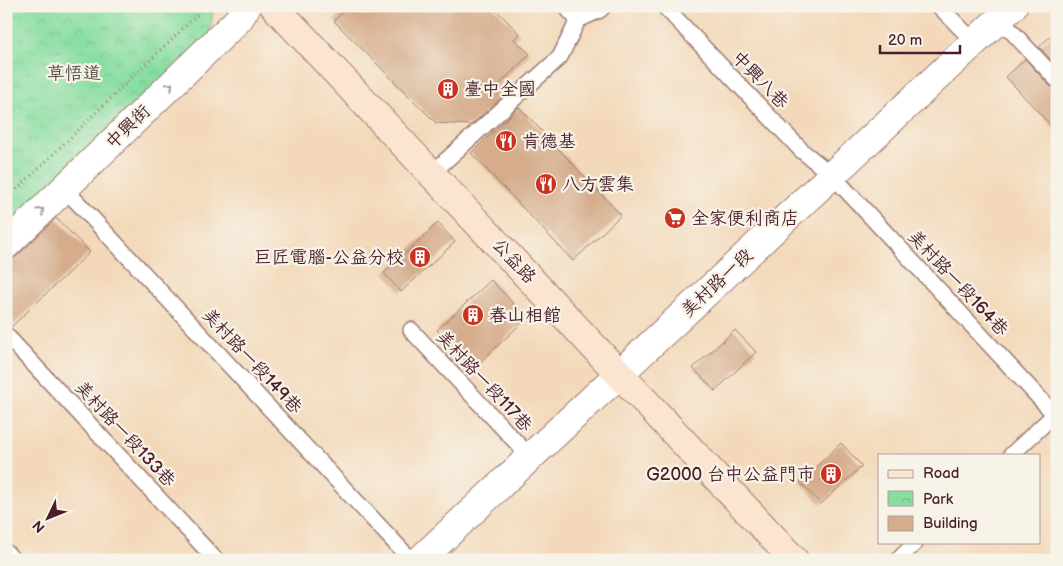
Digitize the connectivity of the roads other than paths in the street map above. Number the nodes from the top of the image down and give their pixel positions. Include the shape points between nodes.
1 (247, 6) edge
2 (274, 6) edge
3 (565, 6) edge
4 (604, 6) edge
5 (664, 6) edge
6 (939, 6) edge
7 (1007, 13) edge
8 (578, 20) junction
9 (974, 42) junction
10 (1057, 80) edge
11 (432, 173) junction
12 (832, 175) junction
13 (64, 188) junction
14 (6, 245) edge
15 (411, 330) dead end
16 (6, 335) edge
17 (620, 374) junction
18 (1056, 414) edge
19 (1012, 454) edge
20 (530, 457) junction
21 (914, 544) edge
22 (6, 552) edge
23 (423, 558) edge
24 (13, 560) edge
25 (216, 560) edge
26 (794, 560) edge
27 (898, 560) edge

13 -> 1 street, 中興街 via 239,19
2 - 11 main road, 公益路
3 - 8 lane
4 - 8 lane
5 - 12 lane, 中興八巷 via 802,151
6 - 9 lane
7 - 9 street, 美村路一段
7 - 10 lane
8 - 11 lane via 560,57
9 - 12 street, 美村路一段
11 - 17 main road, 公益路
12 - 17 street, 美村路一段
12 - 18 lane, 美村路一段164巷
14 -> 13 street, 中興街
13 - 23 lane, 美村路一段149巷
15 - 20 lane, 美村路一段117巷
16 - 25 lane, 美村路一段133巷
17 - 20 street, 美村路一段
17 - 26 main road, 公益路
18 - 19 lane
20 - 23 street, 美村路一段
21 - 27 lane
22 - 24 lane

